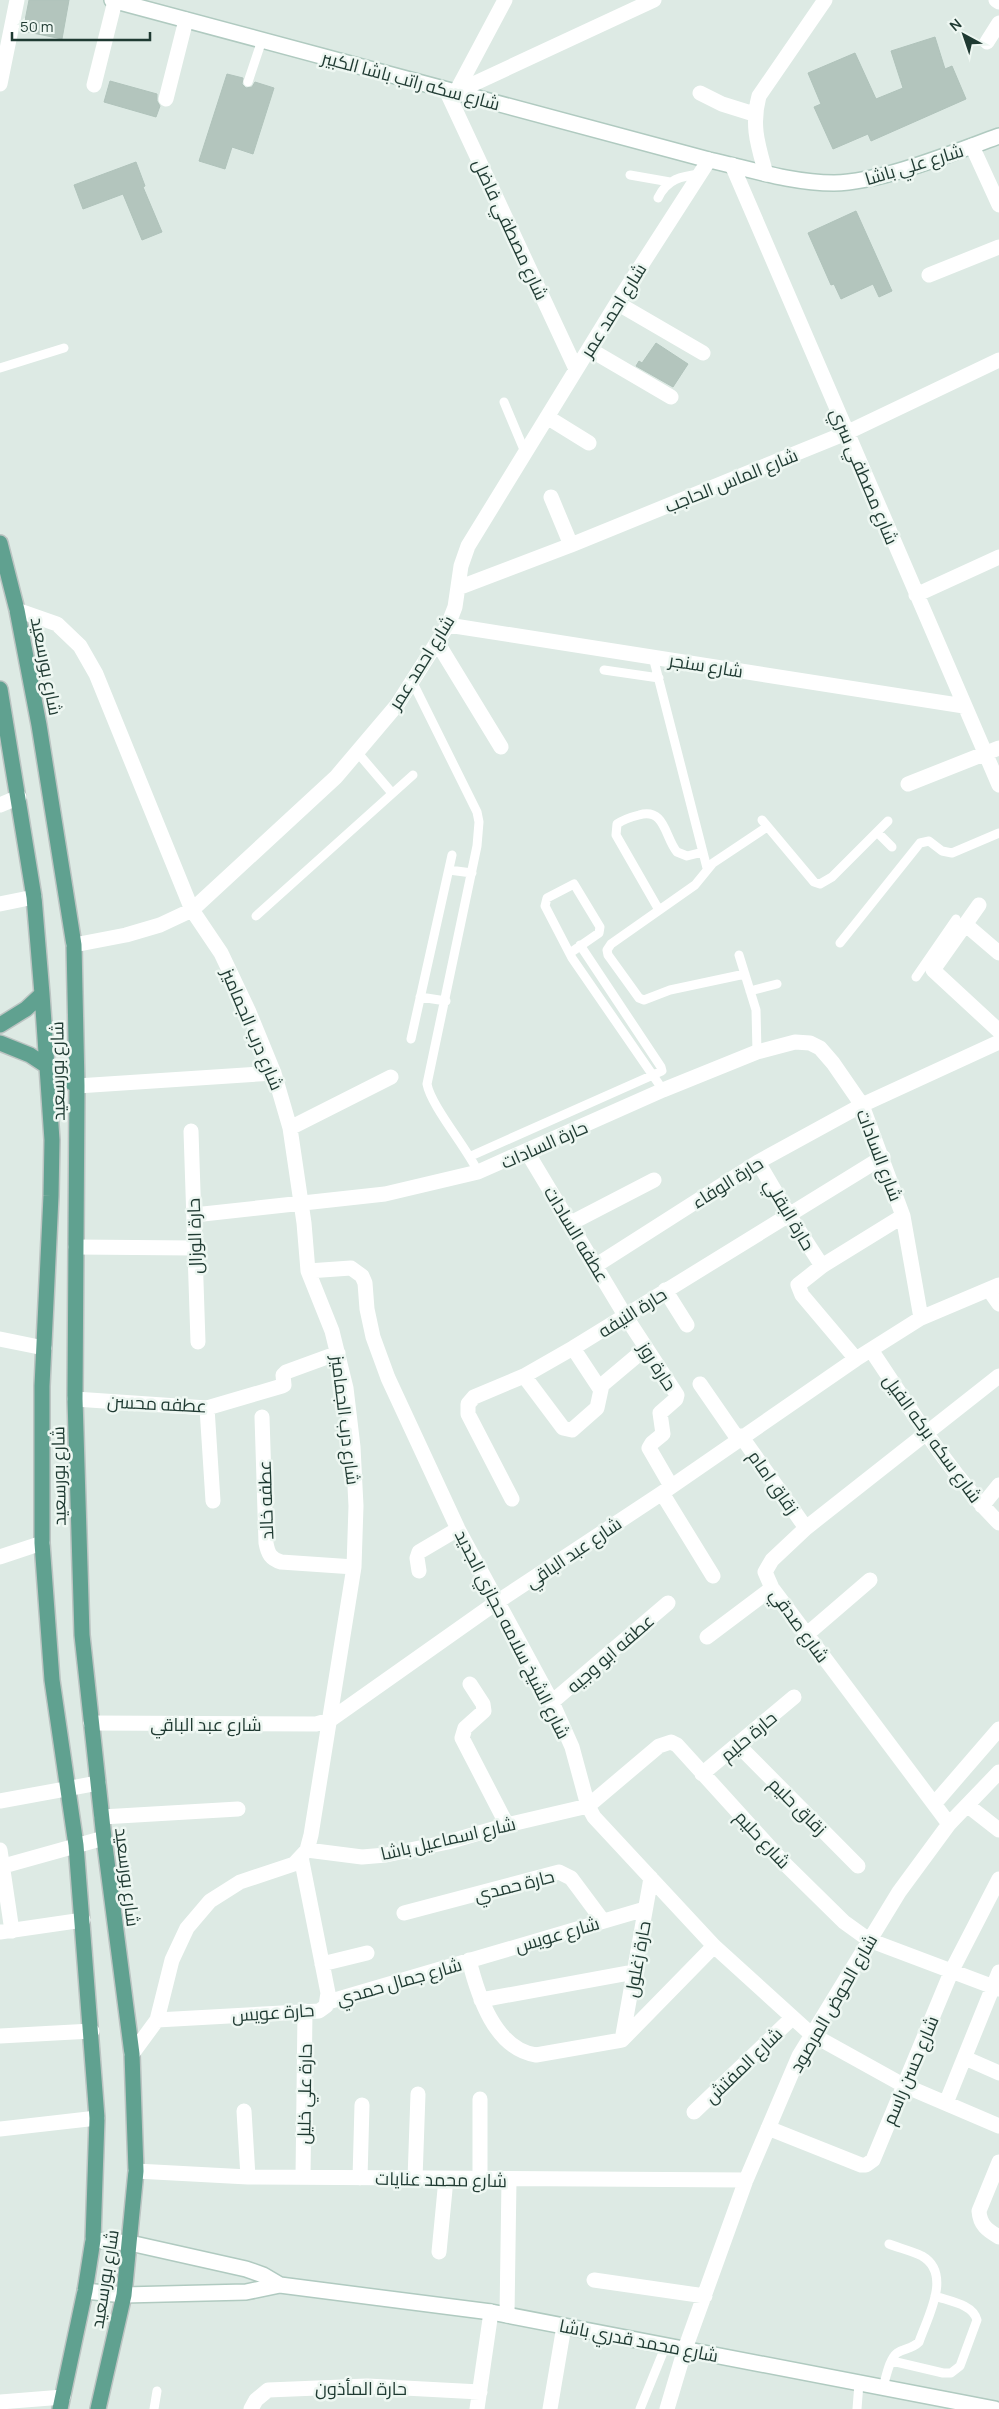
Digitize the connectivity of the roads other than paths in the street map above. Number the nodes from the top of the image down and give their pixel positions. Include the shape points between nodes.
1 (17, 0) edge
2 (114, 0) edge
3 (505, 0) edge
4 (654, 0) edge
5 (825, 0) edge
6 (186, 20) junction
7 (999, 23) edge
8 (262, 40) junction
9 (987, 42) dead end
10 (248, 82) dead end
11 (0, 84) edge
12 (94, 85) dead end
13 (451, 91) junction
14 (700, 93) dead end
15 (166, 99) dead end
16 (754, 114) junction
17 (999, 136) edge
18 (972, 146) junction
19 (709, 160) junction
20 (732, 165) junction
21 (630, 174) dead end
22 (701, 174) junction
23 (766, 174) junction
24 (670, 182) junction
25 (658, 198) dead end
26 (999, 205) edge
27 (999, 246) edge
28 (929, 275) dead end
29 (617, 303) junction
30 (64, 348) dead end
31 (588, 349) junction
32 (703, 353) dead end
33 (999, 360) edge
34 (0, 368) edge
35 (576, 369) junction
36 (670, 397) dead end
37 (504, 402) dead end
38 (547, 417) junction
39 (846, 433) junction
40 (589, 443) dead end
41 (525, 452) junction
42 (551, 497) dead end
43 (0, 543) edge
44 (571, 545) junction
45 (999, 557) edge
46 (458, 588) junction
47 (916, 595) junction
48 (16, 610) junction
49 (448, 625) junction
50 (437, 642) junction
51 (653, 657) junction
52 (604, 670) dead end
53 (658, 678) junction
54 (412, 681) junction
55 (0, 689) edge
56 (964, 706) junction
57 (2, 711) edge
58 (501, 747) dead end
59 (992, 751) edge
60 (356, 752) junction
61 (413, 774) dead end
62 (908, 784) dead end
63 (999, 786) edge
64 (392, 793) junction
65 (19, 797) junction
66 (0, 805) edge
67 (888, 821) dead end
68 (877, 832) junction
69 (999, 833) edge
70 (892, 847) dead end
71 (703, 852) junction
72 (452, 856) dead end
73 (707, 868) junction
74 (449, 870) junction
75 (472, 873) junction
76 (34, 897) junction
77 (0, 904) edge
78 (979, 906) dead end
79 (192, 910) junction
80 (659, 910) junction
81 (256, 916) dead end
82 (960, 922) junction
83 (840, 943) dead end
84 (74, 945) junction
85 (580, 945) junction
86 (570, 953) junction
87 (999, 953) edge
88 (739, 955) dead end
89 (929, 967) junction
90 (745, 974) junction
91 (916, 977) dead end
92 (777, 984) dead end
93 (750, 991) junction
94 (42, 994) junction
95 (420, 997) junction
96 (446, 1001) junction
97 (0, 1026) edge
98 (999, 1031) edge
99 (410, 1039) dead end
100 (999, 1042) edge
101 (0, 1043) edge
102 (777, 1047) joint
103 (757, 1052) junction
104 (47, 1068) junction
105 (274, 1072) junction
106 (654, 1076) junction
107 (392, 1077) dead end
108 (77, 1086) junction
109 (662, 1090) junction
110 (862, 1105) junction
111 (290, 1128) junction
112 (191, 1131) dead end
113 (527, 1152) junction
114 (470, 1156) junction
115 (882, 1157) junction
116 (758, 1162) junction
117 (478, 1172) junction
118 (654, 1180) dead end
119 (300, 1204) junction
120 (194, 1215) junction
121 (789, 1215) junction
122 (903, 1216) junction
123 (571, 1223) junction
124 (76, 1247) junction
125 (194, 1248) junction
126 (595, 1266) junction
127 (822, 1266) junction
128 (308, 1271) junction
129 (994, 1287) edge
130 (665, 1290) junction
131 (999, 1304) edge
132 (626, 1317) junction
133 (921, 1318) junction
134 (687, 1325) dead end
135 (0, 1339) edge
136 (198, 1342) dead end
137 (44, 1348) junction
138 (573, 1348) junction
139 (646, 1348) junction
140 (871, 1350) junction
141 (338, 1352) junction
142 (856, 1359) junction
143 (524, 1376) junction
144 (999, 1376) edge
145 (700, 1384) dead end
146 (600, 1389) junction
147 (76, 1399) junction
148 (207, 1408) junction
149 (262, 1417) dead end
150 (928, 1434) junction
151 (739, 1437) junction
152 (999, 1485) edge
153 (667, 1490) junction
154 (512, 1499) dead end
155 (213, 1501) dead end
156 (982, 1506) junction
157 (999, 1523) edge
158 (806, 1528) junction
159 (458, 1529) junction
160 (42, 1543) junction
161 (0, 1558) edge
162 (354, 1567) junction
163 (419, 1571) dead end
164 (713, 1576) dead end
165 (870, 1580) dead end
166 (772, 1588) junction
167 (497, 1602) junction
168 (668, 1603) dead end
169 (806, 1635) junction
170 (707, 1637) dead end
171 (470, 1684) dead end
172 (794, 1697) dead end
173 (552, 1702) junction
174 (330, 1720) junction
175 (91, 1723) junction
176 (999, 1729) edge
177 (738, 1745) junction
178 (999, 1772) edge
179 (702, 1774) junction
180 (98, 1783) junction
181 (69, 1789) junction
182 (0, 1801) edge
183 (935, 1803) junction
184 (967, 1804) junction
185 (588, 1806) junction
186 (238, 1810) dead end
187 (102, 1817) junction
188 (949, 1824) junction
189 (507, 1825) junction
190 (999, 1830) edge
191 (104, 1838) junction
192 (76, 1845) junction
193 (0, 1850) edge
194 (304, 1853) junction
195 (1, 1866) edge
196 (858, 1866) dead end
197 (651, 1878) junction
198 (999, 1879) edge
199 (646, 1909) junction
200 (404, 1914) dead end
201 (83, 1920) junction
202 (603, 1921) junction
203 (6, 1932) edge
204 (869, 1940) junction
205 (714, 1946) junction
206 (367, 1953) dead end
207 (470, 1960) junction
208 (322, 1964) junction
209 (952, 1970) junction
210 (634, 1972) junction
211 (997, 1982) edge
212 (481, 2000) junction
213 (328, 2002) junction
214 (305, 2011) junction
215 (792, 2018) junction
216 (157, 2020) junction
217 (92, 2031) junction
218 (811, 2034) junction
219 (0, 2036) edge
220 (622, 2040) junction
221 (132, 2054) junction
222 (965, 2058) junction
223 (999, 2073) edge
224 (903, 2085) junction
225 (418, 2094) dead end
226 (480, 2100) dead end
227 (946, 2103) junction
228 (362, 2105) dead end
229 (244, 2111) dead end
230 (694, 2112) dead end
231 (97, 2118) junction
232 (999, 2126) edge
233 (768, 2128) junction
234 (0, 2129) edge
235 (999, 2162) edge
236 (136, 2170) junction
237 (248, 2177) junction
238 (303, 2177) junction
239 (360, 2178) junction
240 (415, 2179) junction
241 (446, 2179) junction
242 (480, 2180) junction
243 (510, 2180) junction
244 (746, 2180) junction
245 (999, 2236) edge
246 (93, 2240) junction
247 (130, 2243) junction
248 (889, 2244) dead end
249 (439, 2252) dead end
250 (594, 2280) dead end
251 (280, 2285) junction
252 (85, 2291) junction
253 (124, 2295) junction
254 (705, 2296) junction
255 (935, 2296) junction
256 (491, 2312) junction
257 (507, 2315) junction
258 (564, 2326) junction
259 (666, 2345) junction
260 (686, 2349) junction
261 (892, 2361) junction
262 (859, 2383) junction
263 (883, 2387) junction
264 (157, 2391) dead end
265 (480, 2392) junction
266 (0, 2402) edge
267 (62, 2403) edge
268 (98, 2409) edge
269 (154, 2409) edge
270 (251, 2409) edge
271 (477, 2409) edge
272 (550, 2409) edge
273 (640, 2409) edge
274 (667, 2409) edge
275 (857, 2409) edge
276 (995, 2409) edge

1 - 11 street
2 - 6 street, شارع سكه راتب باشا الكبير
2 - 12 street
3 - 13 street
4 - 13 street
5 - 16 street via 759,96
6 - 8 street, شارع سكه راتب باشا الكبير
6 - 15 street
7 - 9 street
8 - 10 lane
8 - 13 street, شارع سكه راتب باشا الكبير
13 - 19 street, شارع سكه راتب باشا الكبير
13 - 35 street, شارع مصطفي فاضل
14 - 16 street
16 - 23 street via 754,132
17 - 18 street, شارع علي باشا
18 - 23 street, شارع علي باشا via 863,180 833,183
18 - 26 street
19 - 20 street, شارع علي باشا
19 - 22 street, شارع احمد عمر
20 - 23 street, شارع علي باشا
20 - 39 street, شارع مصطفي سري
21 - 24 lane
22 - 24 lane via 682,176
22 - 29 street, شارع احمد عمر
24 - 25 lane
27 - 28 street
29 - 31 street, شارع احمد عمر
29 - 32 street
30 - 34 lane
31 - 35 street, شارع احمد عمر
31 - 36 street
33 - 39 street, شارع الماس الحاجب
35 - 38 street, شارع احمد عمر
37 - 41 lane
38 - 40 street
38 - 41 street, شارع احمد عمر
39 - 44 street, شارع الماس الحاجب
39 - 47 street, شارع مصطفي سري
41 - 46 street, شارع احمد عمر via 468,546
42 - 44 street
43 - 48 main road, شارع بورسعيد
44 - 46 street, شارع الماس الحاجب
45 - 47 street
46 - 49 street, شارع احمد عمر
47 - 56 street, شارع مصطفي سري
48 - 79 street, شارع درب الجماميز via 57,624 80,646 96,674
48 - 84 main road, شارع بورسعيد via 39,725
49 - 50 street, شارع احمد عمر
49 - 51 street, شارع سنجر
50 - 54 street, شارع احمد عمر
50 - 58 street
51 - 53 lane
51 - 56 street, شارع سنجر
52 - 53 lane
53 - 71 lane
54 - 60 street, شارع احمد عمر
54 - 75 lane via 477,812 479,834
55 - 57 main road, شارع بورسعيد
56 - 59 street, شارع مصطفي سري
57 - 65 main road, شارع بورسعيد
59 - 62 street
59 - 63 street, شارع مصطفي سري
60 - 64 lane
60 - 79 street, شارع احمد عمر via 336,777
61 - 64 lane
64 - 81 lane
65 - 66 street
65 - 76 main road, شارع بورسعيد
67 - 68 lane
68 - 70 lane
68 - 73 lane via 832,877 820,884 814,882 764,824
69 - 83 lane via 952,852 942,851 929,842 920,843
71 - 73 lane
71 - 80 lane via 687,856 677,852 662,822 648,812 617,824 616,835
72 - 74 lane
73 - 80 lane via 695,884
74 - 75 lane
74 - 95 lane
75 - 96 lane
76 - 77 street
76 - 94 main road, شارع بورسعيد
78 - 82 street
79 - 84 street, شارع احمد عمر via 126,935
79 - 105 street, شارع درب الجماميز via 221,953
80 - 90 lane via 607,950 639,998 649,1000 670,990
82 - 87 street
82 - 89 street
84 - 108 main road, شارع بورسعيد
85 - 86 lane
85 - 86 lane via 599,933 600,927 576,885 571,884 544,903
85 - 106 lane via 661,1067 661,1073
86 - 106 lane
88 - 90 lane
89 - 91 lane
89 - 98 street
90 - 93 lane
92 - 93 lane
93 - 103 lane via 756,1010
94 - 97 main road
94 - 104 main road, شارع بورسعيد
95 - 96 lane
95 - 99 lane
96 - 114 lane via 427,1084 431,1096
100 - 110 street, حارة الوفاء
101 - 104 main road via 30,1055
102 - 103 street, حارة السادات
102 - 110 street, شارع السادات via 795,1042 810,1043 820,1048
103 - 109 street, حارة السادات
104 - 108 main road
104 - 137 main road, شارع بورسعيد via 52,1140
105 - 108 street
105 - 111 street, شارع درب الجماميز
106 - 109 lane
106 - 114 lane
107 - 111 street
108 - 124 main road, شارع بورسعيد
109 - 113 street, حارة السادات
110 - 115 street, شارع السادات
110 - 116 street, حارة الوفاء
111 - 119 street, شارع درب الجماميز
112 - 120 street, حارة الوزال
113 - 117 street, حارة السادات
113 - 123 street, عطفه السادات
114 - 117 lane
115 - 121 street, حارة النيفه
115 - 122 street, شارع السادات
116 - 121 street, حارة البقلي
116 - 126 street, حارة الوفاء
117 - 119 street, حارة السادات via 385,1194
118 - 123 street
119 - 120 street, حارة السادات
119 - 128 street, شارع درب الجماميز
120 - 125 street, حارة الوزال
121 - 127 street, حارة البقلي
121 - 130 street, حارة النيفه
122 - 127 street
122 - 133 street, شارع السادات
123 - 126 street, عطفه السادات
124 - 125 street
124 - 147 main road, شارع بورسعيد
125 - 136 street, حارة الوزال
126 - 132 street, عطفه السادات
127 - 142 street via 801,1280 798,1290
128 - 141 street, شارع درب الجماميز
128 - 159 street, شارع الشيخ سلامه حجازي الجديد via 350,1268 362,1276 373,1337 388,1378
129 - 131 street
129 - 133 street, شارع عبد الباقي
130 - 132 street, حارة النيفه
130 - 134 street
132 - 138 street, حارة النيفه
132 - 139 street, حارة روز
133 - 140 street, شارع عبد الباقي
135 - 137 street
137 - 160 main road, شارع بورسعيد via 40,1480
138 - 143 street, حارة النيفه
138 - 146 street
139 - 146 street via 605,1381
139 - 153 street, حارة روز via 677,1396 660,1413 662,1434 649,1448
140 - 142 street, شارع عبد الباقي
140 - 150 street, شارع سكه بركه الفيل
141 - 148 street, عطفه محسن via 286,1372 282,1386
141 - 162 street, شارع درب الجماميز via 353,1448 356,1506
142 - 151 street, شارع عبد الباقي
143 - 146 street via 563,1428 569,1431 597,1408
143 - 154 street, حارة النيفه via 474,1397 467,1409
144 - 150 street, شارع صدقي
145 - 151 street, زقاق امام
147 - 148 street, عطفه محسن
147 - 175 main road, شارع بورسعيد via 82,1635
148 - 155 street
149 - 162 street, عطفه خالد via 268,1553 275,1561 281,1562
150 - 156 street, شارع سكه بركه الفيل
150 - 158 street, شارع صدقي
151 - 153 street, شارع عبد الباقي
151 - 158 street, زقاق امام
152 - 156 street
153 - 164 street
153 - 167 street, شارع عبد الباقي
156 - 157 street, شارع سكه بركه الفيل
158 - 166 street, شارع صدقي via 767,1566 767,1579
159 - 163 street via 423,1547 417,1558
159 - 167 street, شارع الشيخ سلامه حجازي الجديد
160 - 161 street
160 - 181 main road, شارع بورسعيد via 52,1680
162 - 174 street, شارع درب الجماميز
165 - 169 street
166 - 169 street, شارع صدقي
166 - 170 street
167 - 173 street, شارع الشيخ سلامه حجازي الجديد
167 - 174 street, شارع عبد الباقي
168 - 173 street, عطفه ابو وجيه
169 - 183 street, شارع صدقي
171 - 189 street via 484,1711 465,1728 462,1738
172 - 177 street, حارة حليم
173 - 185 street, شارع الشيخ سلامه حجازي الجديد via 572,1747
174 - 175 street, شارع عبد الباقي via 316,1724
174 - 194 street, شارع درب الجماميز via 311,1835
175 - 180 main road, شارع بورسعيد
176 - 183 street
177 - 179 street, حارة حليم
177 - 196 street, زقاق حليم
178 - 184 street, شارع الحوض المرصود
179 - 185 street, شارع حليم via 677,1744 671,1742 659,1746
179 - 204 street, شارع حليم via 817,1897
180 - 181 street
180 - 187 main road, شارع بورسعيد
181 - 182 street
181 - 192 main road, شارع بورسعيد
183 - 188 street, شارع صدقي
184 - 188 street, شارع الحوض المرصود
184 - 190 street
185 - 189 street, شارع اسماعيل باشا
185 - 197 street, شارع الشيخ سلامه حجازي الجديد
186 - 187 street
187 - 191 main road, شارع بورسعيد
188 - 204 street, شارع الحوض المرصود via 898,1892
189 - 194 street, شارع اسماعيل باشا via 386,1855 362,1857
191 - 192 street
191 - 221 main road, شارع بورسعيد
192 - 195 street
192 - 201 main road, شارع بورسعيد
193 - 195 street
194 - 208 street, حارة عويس
194 - 216 street via 286,1868 240,1882 210,1901 187,1928 172,1960
195 - 203 street
197 - 199 street, حارة زغلول
197 - 205 street, شارع الشيخ سلامه حجازي الجديد
198 - 209 street, شارع حسن راسم
199 - 202 street, شارع عويس
199 - 210 street, حارة زغلول
200 - 202 street, حارة حمدي via 559,1872 571,1878
201 - 203 street
201 - 217 main road, شارع بورسعيد
202 - 207 street, شارع عويس
204 - 209 street, شارع حليم
204 - 218 street, شارع الحوض المرصود
205 - 215 street, شارع الشيخ سلامه حجازي الجديد
205 - 220 street
206 - 208 street
207 - 212 street, شارع جمال حمدي
207 - 213 street, شارع جمال حمدي
208 - 213 street, حارة عويس
209 - 211 street, شارع حليم
209 - 224 street, شارع حسن راسم
210 - 212 street
210 - 220 street, حارة زغلول
211 - 222 street
212 - 220 street, شارع جمال حمدي via 505,2038 524,2053 536,2055
213 - 214 street, حارة عويس via 319,2011
214 - 216 street, حارة عويس
214 - 238 street, حارة علي خليل
215 - 218 street, شارع الشيخ سلامه حجازي الجديد
215 - 230 street, شارع المفتش
216 - 221 street
217 - 219 street
217 - 231 main road, شارع بورسعيد
218 - 224 street, شارع الشيخ سلامه حجازي الجديد
218 - 233 street, شارع الحوض المرصود
221 - 236 main road, شارع بورسعيد
222 - 223 street
222 - 227 street
224 - 227 street, شارع الشيخ سلامه حجازي الجديد
224 - 233 street, شارع حسن راسم via 873,2160 866,2165
225 - 240 street
226 - 242 street
227 - 232 street, شارع الشيخ سلامه حجازي الجديد
228 - 239 street
229 - 237 street
231 - 234 street
231 - 246 main road, شارع بورسعيد
233 - 244 street, شارع الحوض المرصود
235 - 245 street via 979,2211 985,2228
236 - 237 street, شارع محمد عنايات
236 - 247 main road, شارع بورسعيد
237 - 238 street, شارع محمد عنايات
238 - 239 street, شارع محمد عنايات
239 - 240 street, شارع محمد عنايات
240 - 241 street, شارع محمد عنايات
241 - 242 street, شارع محمد عنايات
241 - 249 street
242 - 243 street, شارع محمد عنايات
243 - 244 street, شارع محمد عنايات
243 - 257 street
244 - 254 street, شارع الحوض المرصود
246 - 247 street, شارع محمد قدري باشا
246 - 252 main road, شارع بورسعيد
247 - 251 street, شارع محمد قدري باشا via 246,2269
247 - 253 main road, شارع بورسعيد
248 - 255 lane via 922,2256 931,2264 937,2275
250 - 254 street
251 - 253 street, شارع محمد قدري باشا via 246,2292
251 - 256 street, شارع محمد قدري باشا
252 - 253 street, شارع محمد قدري باشا
252 - 267 main road, شارع بورسعيد
253 - 268 main road, شارع بورسعيد
254 - 260 street, شارع الحوض المرصود
255 - 261 lane via 919,2342 914,2348 896,2354
255 - 261 lane via 969,2308 975,2314 977,2320 960,2366 951,2373 943,2373
256 - 257 street, شارع محمد قدري باشا
256 - 265 street
257 - 258 street, شارع محمد قدري باشا
258 - 259 street, شارع محمد قدري باشا
258 - 272 street
259 - 260 street, شارع محمد قدري باشا
259 - 273 lane
260 - 262 street, شارع محمد قدري باشا
260 - 274 street, شارع الحوض المرصود
261 - 263 lane
262 - 263 street, شارع محمد قدري باشا
262 - 275 lane
263 - 276 street, شارع محمد قدري باشا
264 - 269 lane
265 - 270 street, حارة المأذون via 367,2386 268,2390
265 - 271 street
266 - 267 street

